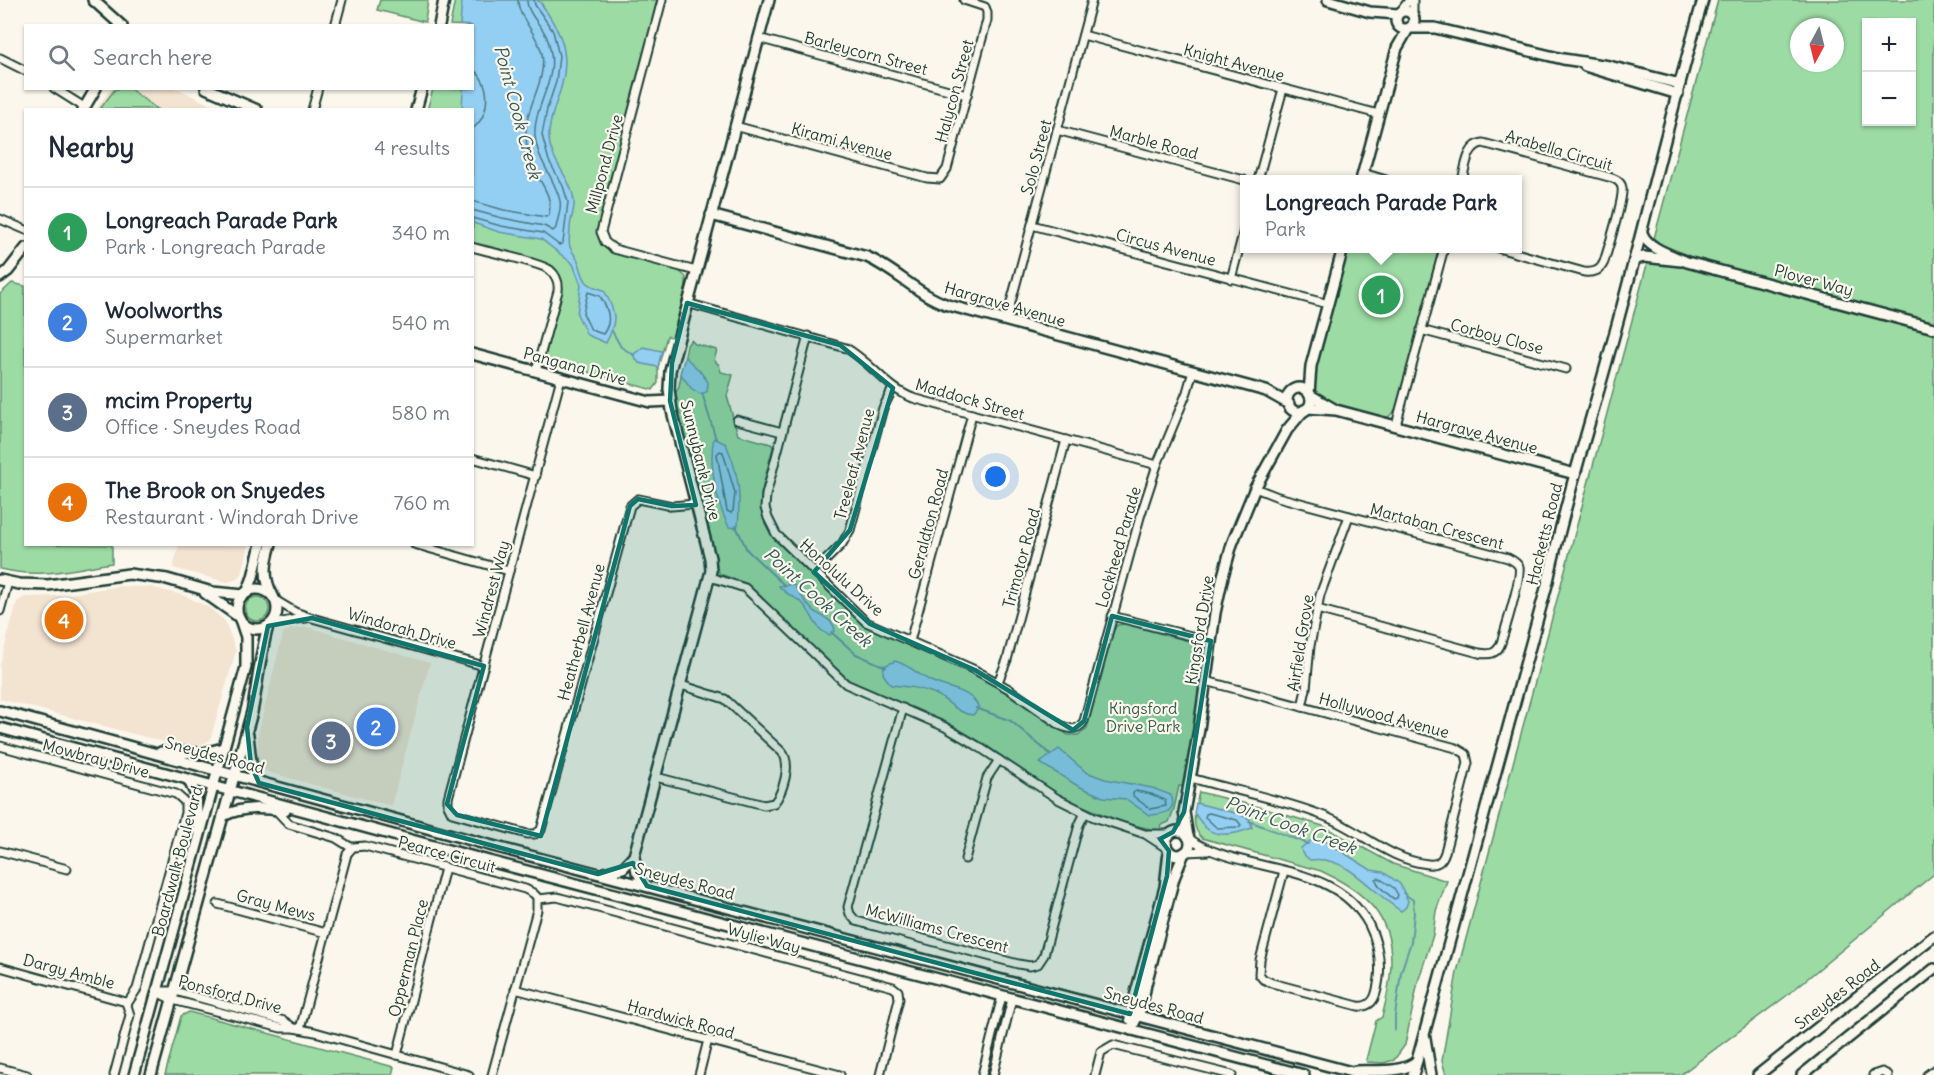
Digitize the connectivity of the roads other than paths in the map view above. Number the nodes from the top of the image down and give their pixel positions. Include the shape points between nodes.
1 (93, 0) edge
2 (342, 0) edge
3 (444, 0) edge
4 (662, 0) edge
5 (769, 0) edge
6 (964, 0) edge
7 (1092, 0) edge
8 (1328, 0) edge
9 (1409, 0) edge
10 (1413, 0) edge
11 (1703, 0) edge
12 (1370, 12) junction
13 (1399, 13) junction
14 (1413, 16) junction
15 (120, 24) edge
16 (336, 24) edge
17 (439, 24) edge
18 (1397, 26) junction
19 (1434, 28) junction
20 (1410, 29) junction
21 (1083, 35) junction
22 (758, 38) junction
23 (1397, 48) junction
24 (1, 60) edge
25 (24, 70) edge
26 (1679, 89) junction
27 (57, 90) edge
28 (95, 90) edge
29 (211, 90) edge
30 (317, 90) edge
31 (421, 90) edge
32 (1283, 90) junction
33 (967, 95) junction
34 (83, 108) edge
35 (252, 108) edge
36 (313, 108) edge
37 (417, 108) edge
38 (1378, 114) junction
39 (735, 126) junction
40 (1057, 130) junction
41 (1259, 175) edge
42 (1362, 175) edge
43 (1463, 175) edge
44 (942, 178) joint
45 (1240, 179) edge
46 (711, 215) junction
47 (0, 219) edge
48 (1032, 225) junction
49 (24, 229) edge
50 (1642, 233) junction
51 (474, 248) edge
52 (1240, 248) edge
53 (24, 251) edge
54 (1342, 253) edge
55 (1443, 253) edge
56 (1513, 253) edge
57 (1635, 259) junction
58 (1687, 262) junction
59 (696, 272) junction
60 (0, 277) edge
61 (1231, 279) junction
62 (687, 303) junction
63 (1328, 304) junction
64 (1006, 321) junction
65 (1934, 328) edge
66 (1422, 330) junction
67 (808, 336) junction
68 (474, 355) edge
69 (1311, 366) junction
70 (1566, 369) dead end
71 (536, 371) junction
72 (1193, 371) junction
73 (561, 378) junction
74 (892, 388) junction
75 (1294, 389) junction
76 (1266, 391) junction
77 (1310, 394) junction
78 (670, 401) junction
79 (1289, 404) junction
80 (1306, 409) junction
81 (1336, 410) junction
82 (972, 414) junction
83 (737, 420) dead end
84 (1396, 425) junction
85 (1287, 430) junction
86 (782, 432) junction
87 (1066, 440) junction
88 (474, 459) edge
89 (1157, 465) junction
90 (1575, 474) junction
91 (536, 476) junction
92 (1255, 488) junction
93 (695, 504) junction
94 (1349, 516) junction
95 (261, 546) edge
96 (270, 546) edge
97 (421, 546) edge
98 (509, 571) junction
99 (814, 572) junction
100 (710, 578) junction
101 (4, 581) edge
102 (201, 590) junction
103 (245, 594) junction
104 (274, 599) junction
105 (1317, 609) junction
106 (0, 611) edge
107 (1112, 616) junction
108 (240, 618) junction
109 (312, 618) junction
110 (269, 625) junction
111 (910, 641) junction
112 (1210, 641) junction
113 (484, 666) junction
114 (1206, 681) junction
115 (998, 682) junction
116 (681, 685) junction
117 (1302, 707) junction
118 (903, 708) junction
119 (0, 711) edge
120 (247, 727) junction
121 (0, 728) edge
122 (1073, 729) joint
123 (0, 746) edge
124 (224, 748) junction
125 (143, 751) junction
126 (999, 760) junction
127 (217, 771) junction
128 (234, 776) junction
129 (656, 777) junction
130 (1191, 778) junction
131 (188, 779) junction
132 (259, 783) junction
133 (214, 786) junction
134 (230, 791) junction
135 (272, 805) junction
136 (449, 808) joint
137 (1184, 812) junction
138 (1084, 813) junction
139 (379, 815) junction
140 (223, 816) junction
141 (1172, 833) junction
142 (1145, 834) junction
143 (1188, 837) junction
144 (417, 841) junction
145 (198, 842) junction
146 (352, 848) junction
147 (1168, 850) junction
148 (0, 851) edge
149 (1211, 851) junction
150 (1185, 852) junction
151 (634, 856) junction
152 (965, 859) dead end
153 (445, 868) junction
154 (67, 869) dead end
155 (1284, 871) junction
156 (598, 874) junction
157 (646, 886) junction
158 (538, 899) junction
159 (218, 904) dead end
160 (326, 933) junction
161 (1934, 936) edge
162 (0, 967) edge
163 (1934, 969) edge
164 (1010, 983) junction
165 (515, 989) junction
166 (157, 992) junction
167 (174, 996) junction
168 (1002, 996) junction
169 (1012, 999) junction
170 (127, 1004) junction
171 (1135, 1015) junction
172 (297, 1029) junction
173 (1131, 1030) junction
174 (1424, 1033) junction
175 (708, 1040) junction
176 (397, 1055) junction
177 (1417, 1062) junction
178 (0, 1068) edge
179 (1934, 1070) edge
180 (1346, 1071) junction
181 (27, 1075) edge
182 (114, 1075) edge
183 (134, 1075) edge
184 (151, 1075) edge
185 (469, 1075) edge
186 (492, 1075) edge
187 (699, 1075) edge
188 (840, 1075) edge
189 (880, 1075) edge
190 (982, 1075) edge
191 (993, 1075) edge
192 (1095, 1075) edge
193 (1232, 1075) edge
194 (1304, 1075) edge
195 (1363, 1075) edge
196 (1413, 1075) edge
197 (1431, 1075) edge
198 (1758, 1075) edge
199 (1802, 1075) edge
200 (1873, 1075) edge
201 (1888, 1075) edge
202 (1927, 1075) edge

1 - 15 street
2 - 16 street
3 - 17 street
4 - 59 street, Millpond Drive via 601,232 614,249
5 - 22 street, Sunnybank Drive
6 - 33 street, Halycon Street via 987,9
7 - 21 street, Solo Street
8 - 12 street
9 - 13 street
10 - 14 street
11 - 26 street, Hacketts Road
12 - 13 street
12 - 18 street
13 - 14 street
13 - 18 street via 1395,19
14 - 19 street
14 - 20 street
18 - 20 street
18 - 23 street
19 - 20 street
19 - 26 street via 1563,59 1617,77
20 - 23 street
21 - 32 street, Knight Avenue
21 - 40 street, Solo Street
22 - 33 street, Barleycorn Street
22 - 39 street, Sunnybank Drive
23 - 38 street
24 - 25 street
26 - 50 street, Hacketts Road
27 - 34 street
28 - 34 street
29 - 35 street
30 - 36 street
31 - 37 street
32 - 38 street, Knight Avenue
32 - 41 street
33 - 44 street, Halycon Street
38 - 42 street
39 - 44 street, Kirami Avenue via 927,178
39 - 46 street, Sunnybank Drive
40 - 45 street, Marble Road
40 - 48 street, Solo Street
43 - 56 street, Arabella Circuit via 1470,152 1480,143 1618,181 1622,189 1601,268 1584,272
46 - 59 street, Sunnybank Drive
46 - 64 street, Hargrave Avenue via 867,257 932,299
47 - 49 street
48 - 61 street, Circus Avenue
48 - 64 street, Solo Street
50 - 57 street, Hacketts Road
50 - 58 street, Plover Way via 1653,247
51 - 71 street via 542,266 555,275 558,291
52 - 61 street
53 - 60 street
54 - 63 street
55 - 66 street
57 - 58 street, Plover Way
57 - 90 street, Hacketts Road
58 - 65 street, Plover Way
59 - 62 street, Sunnybank Drive
61 - 63 street, Circus Avenue
62 - 67 street, Maddock Street
62 - 78 street, Sunnybank Drive via 672,363
63 - 69 street
64 - 72 street, Hargrave Avenue
66 - 70 street, Corboy Close
66 - 84 street
67 - 74 street, Maddock Street via 854,352
67 - 86 street, Honolulu Drive
68 - 71 street, Pangana Drive
69 - 75 street
69 - 77 street
71 - 73 street, Pangana Drive
72 - 76 street, Hargrave Avenue
72 - 89 street, Lockheed Parade
73 - 78 street, Pangana Drive via 650,402
73 - 91 street, Windrest Way
74 - 82 street, Maddock Street via 913,398
74 - 99 street, Treeleaf Avenue via 850,530 842,544
75 - 76 street, Hargrave Avenue
75 - 77 street via 1303,388
75 - 79 street via 1288,396
76 - 79 street, Hargrave Avenue
77 - 80 street via 1311,402
77 - 81 street, Hargrave Avenue
78 - 93 street, Sunnybank Drive
79 - 80 street via 1296,410
79 - 85 street, Kingsford Drive
80 - 81 street, Hargrave Avenue
80 - 85 street, Kingsford Drive
81 - 84 street, Hargrave Avenue
82 - 87 street, Maddock Street
82 - 111 street, Geraldton Road
83 - 86 street
84 - 90 street, Hargrave Avenue
85 - 92 street, Kingsford Drive
86 - 99 street, Honolulu Drive via 767,488 766,513 776,534
87 - 89 street, Maddock Street
87 - 115 street, Trimotor Road
88 - 91 street
89 - 107 street, Lockheed Parade
90 - 174 street, Hacketts Road
91 - 98 street, Windrest Way
92 - 94 street, Martaban Crescent
92 - 112 street, Kingsford Drive via 1232,544
93 - 100 street, Sunnybank Drive via 710,558
93 - 136 street, Heatherbell Avenue via 672,506 638,499 630,506 540,832 527,834 454,814
94 - 105 street, Airfield Grove
94 - 105 street, Martaban Crescent via 1515,561 1519,574 1500,646 1494,653 1485,654
95 - 103 street
96 - 104 street via 265,575
97 - 98 street
98 - 113 street, Windrest Way
99 - 111 street, Honolulu Drive via 866,622
100 - 116 street, Sunnybank Drive
100 - 118 street via 744,588 846,684
101 - 102 street via 48,585 129,574 167,579
101 - 106 street
102 - 103 street
102 - 108 street
103 - 104 street via 264,591
103 - 108 street via 238,605
104 - 109 street, Windorah Drive
104 - 110 street via 277,614
105 - 117 street, Airfield Grove
107 - 112 street
107 - 122 street, Lockheed Parade via 1084,721
108 - 110 street via 250,627
108 - 124 street, Boardwalk Boulevard via 247,660
109 - 110 street, Windorah Drive
109 - 113 street, Windorah Drive
110 - 120 street, Boardwalk Boulevard
111 - 115 street, Honolulu Drive
112 - 114 street, Kingsford Drive
113 - 136 street, Windrest Way via 448,798
114 - 117 street, Hollywood Avenue
114 - 130 street, Kingsford Drive
115 - 122 street, Honolulu Drive via 1060,725
116 - 129 street, Sunnybank Drive
116 - 129 street via 729,701 782,752 786,768 779,796 767,805
117 - 130 street, Hollywood Avenue via 1456,748 1466,754 1468,767 1439,862 1425,864 1394,854 1322,815
118 - 126 street via 956,733
118 - 138 street, McWilliams Crescent via 848,907 856,921 1035,966 1044,955
119 - 125 street, Sneydes Road
120 - 128 street, Boardwalk Boulevard
120 - 132 street via 252,771
121 - 131 street, Sneydes Road
123 - 170 street, Mowbray Drive via 183,799 185,813 137,989
124 - 125 street via 204,753
124 - 127 street, Boardwalk Boulevard
125 - 127 street, Sneydes Road
126 - 138 street via 1041,790
126 - 152 street via 987,778
127 - 128 street, Sneydes Road
127 - 133 street, Boardwalk Boulevard
128 - 132 street, Sneydes Road
128 - 134 street, Boardwalk Boulevard
129 - 151 street, Sunnybank Drive
130 - 137 street, Kingsford Drive
131 - 133 street, Sneydes Road
131 - 145 street via 196,795
132 - 139 street, Sneydes Road
133 - 134 street, Sneydes Road
133 - 145 street, Boardwalk Boulevard
134 - 135 street, Sneydes Road
134 - 140 street, Boardwalk Boulevard
135 - 140 street via 236,810
135 - 144 street, Sneydes Road
135 - 146 street via 289,824 336,838
137 - 141 street, Kingsford Drive
137 - 143 street, Kingsford Drive
138 - 142 street
139 - 144 street via 388,829
139 - 156 street, Sneydes Road
140 - 167 street, Boardwalk Boulevard
141 - 142 street
141 - 143 street via 1182,832
141 - 147 street via 1166,841
142 - 147 street
143 - 149 street
143 - 150 street via 1190,845
144 - 168 street, Sneydes Road
145 - 166 street, Boardwalk Boulevard
146 - 153 street, Pearce Circuit via 365,846
146 - 160 street via 347,854
147 - 150 street via 1177,855
147 - 171 street via 1165,887
148 - 154 street
149 - 150 street
149 - 155 street
150 - 171 street
151 - 156 street via 621,869
151 - 157 street via 637,872
153 - 158 street, Pearce Circuit via 533,892
153 - 176 street, Opperman Place
155 - 155 street via 1259,974 1272,983 1365,1006 1372,1002 1380,968 1368,923 1353,903 1334,888
156 - 157 street, Sneydes Road
157 - 164 street, Sneydes Road
158 - 165 street
158 - 189 street, Wylie Way via 557,897 893,987 899,999
159 - 160 street, Gray Mews
160 - 172 street
161 - 198 street, Sneydes Road
162 - 170 street, Dargy Amble
163 - 199 street
164 - 168 street
164 - 169 street
164 - 171 street, Sneydes Road
165 - 175 street, Hardwick Road
165 - 186 street
166 - 167 street, Ponsford Drive
166 - 183 street, Boardwalk Boulevard
167 - 172 street, Ponsford Drive via 284,1021
167 - 184 street, Boardwalk Boulevard
168 - 169 street, Sneydes Road
168 - 190 street
169 - 173 street, Sneydes Road
169 - 191 street
170 - 182 street, Dargy Amble via 129,1020
171 - 173 street
171 - 180 street, Sneydes Road
172 - 176 street, Ponsford Drive
173 - 194 street, Sneydes Road
174 - 177 street, Hacketts Road
174 - 197 street
175 - 187 street
175 - 188 street, Hardwick Road
176 - 185 street, Ponsford Drive
177 - 180 street via 1401,1069
177 - 196 street, Hacketts Road
178 - 181 street
179 - 202 street
180 - 195 street, Sneydes Road
192 - 193 street via 1101,1052 1113,1045
200 - 201 street

